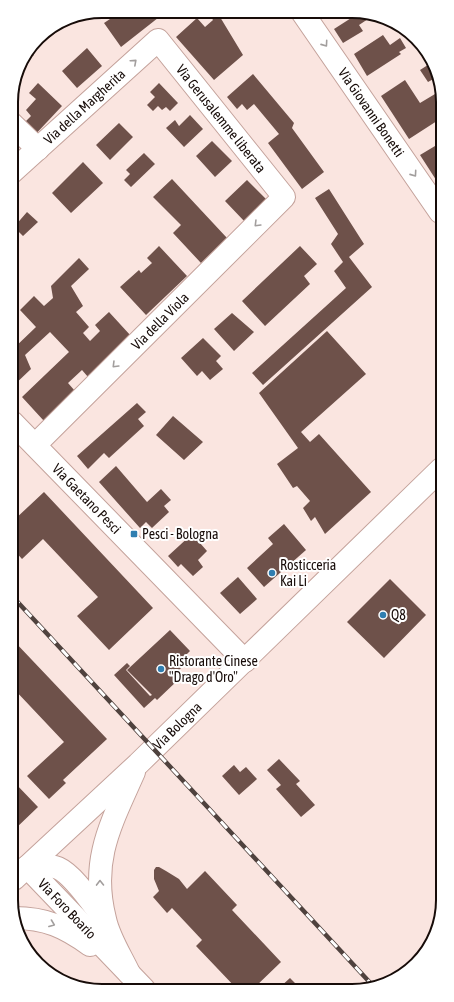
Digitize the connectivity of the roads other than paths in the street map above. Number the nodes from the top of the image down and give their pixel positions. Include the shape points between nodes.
1 (306, 18) edge
2 (158, 40) joint
3 (18, 130) edge
4 (38, 149) junction
5 (18, 167) edge
6 (284, 197) joint
7 (436, 206) edge
8 (18, 428) edge
9 (35, 445) junction
10 (436, 475) edge
11 (245, 661) junction
12 (138, 764) junction
13 (20, 873) edge
14 (20, 918) edge
15 (105, 920) junction
16 (129, 973) junction
17 (139, 984) edge

1 -> 7 street, Via Giovanni Bonetti
4 -> 2 street, Via della Margherita
2 - 6 street, Via Gerusalemme liberata
3 - 4 street
4 - 5 street, Via della Margherita
6 -> 9 street, Via della Viola
8 - 9 street, Via Gaetano Pesci
9 - 11 street, Via Gaetano Pesci
10 - 11 street, Via Bologna
11 - 12 street, Via Bologna
12 - 13 street, Via Bologna
15 -> 12 street, Via Foro Boario via 100,885 102,850
13 - 15 street, Via Foro Boario via 46,865 63,872
13 - 16 street, Via Foro Boario
14 -> 16 street, Via Foro Boario via 51,922 63,928
15 - 16 street, Via Foro Boario
16 - 17 street, Via Foro Boario

